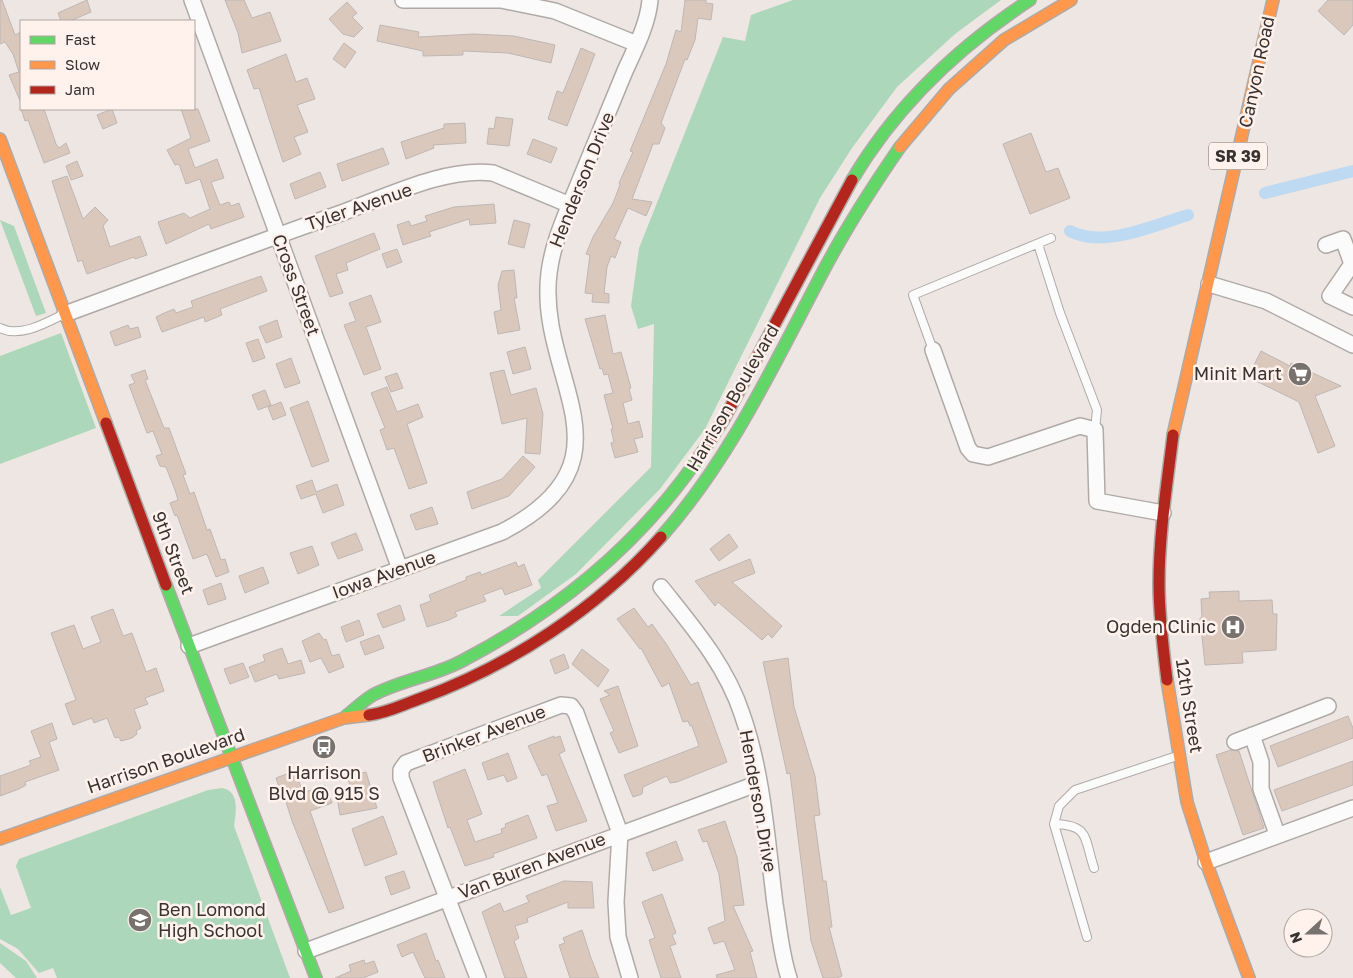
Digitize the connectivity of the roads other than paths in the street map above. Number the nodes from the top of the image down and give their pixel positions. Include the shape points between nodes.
1 (192, 0) edge
2 (403, 0) edge
3 (650, 0) edge
4 (1030, 0) edge
5 (1071, 0) edge
6 (1273, 0) edge
7 (1283, 0) edge
8 (1259, 9) dead end
9 (1266, 27) junction
10 (637, 44) junction
11 (0, 139) edge
12 (570, 205) junction
13 (278, 235) junction
14 (1051, 238) dead end
15 (1038, 244) junction
16 (1326, 245) dead end
17 (1208, 284) junction
18 (1353, 307) edge
19 (65, 314) junction
20 (0, 328) edge
21 (1353, 345) edge
22 (933, 350) joint
23 (1096, 430) junction
24 (564, 481) joint
25 (1163, 513) junction
26 (400, 569) junction
27 (661, 587) dead end
28 (189, 646) junction
29 (1328, 706) dead end
30 (344, 718) junction
31 (1252, 735) junction
32 (1235, 742) dead end
33 (231, 756) junction
34 (1179, 756) junction
35 (759, 783) junction
36 (1353, 808) edge
37 (1054, 824) junction
38 (620, 833) junction
39 (1277, 834) junction
40 (0, 839) edge
41 (1206, 862) junction
42 (1094, 868) dead end
43 (448, 898) junction
44 (1087, 937) dead end
45 (306, 951) junction
46 (316, 978) edge
47 (478, 978) edge
48 (630, 978) edge
49 (789, 978) edge
50 (1249, 978) edge

1 - 13 street, Cross Street
2 - 10 street via 501,0 555,11
3 - 10 street, Henderson Drive
4 - 30 main road, Harrison Boulevard via 985,32 938,72 874,146 847,188 724,419 702,454 638,535 584,584 536,620 458,664 375,695
5 - 30 main road, Harrison Boulevard via 1026,26 978,61 906,135 863,198 719,463 676,520 626,572 549,633 465,681 381,714
6 - 9 main road, Canyon Road / SR 39
7 - 9 main road
8 - 9 main road
9 - 17 main road, Canyon Road / SR 39
10 - 12 street, Henderson Drive
11 - 19 main road, 9th Street
12 - 13 street, Tyler Avenue via 503,176 465,173 425,183
12 - 24 street, Henderson Drive via 552,256 547,289 550,325 574,417 574,450
13 - 19 street, Tyler Avenue
13 - 26 street, Cross Street
14 - 15 lane
15 - 22 lane via 913,295
15 - 23 lane via 1097,410
16 - 18 street via 1343,239 1352,264 1330,296
17 - 21 street via 1266,301
17 - 25 main road, 12th Street / SR 39 via 1173,432
19 - 20 lane via 15,332
19 - 28 main road, 9th Street
22 - 23 street via 968,448 973,454 988,457 1080,426
23 - 25 street via 1097,501
24 - 26 street, Iowa Avenue via 543,505 515,525
25 - 34 main road, 12th Street / SR 39 via 1159,582 1162,643
26 - 28 street, Iowa Avenue
27 - 35 street, Henderson Drive via 725,675 752,745
28 - 33 main road, 9th Street
29 - 31 street
30 - 33 main road, Harrison Boulevard
31 - 32 street
31 - 39 street via 1261,762 1263,794
33 - 40 main road, Harrison Boulevard
33 - 45 main road, 9th Street
34 - 37 lane via 1075,790 1058,806
34 - 41 main road, 12th Street / SR 39 via 1187,802
35 - 38 street, Van Buren Avenue
35 - 49 street, Henderson Drive via 780,939
36 - 39 street
37 - 42 lane via 1073,824 1082,830
37 - 44 lane
38 - 43 street, Van Buren Avenue
38 - 43 street, Brinker Avenue via 576,713 570,706 561,705 406,763 401,770 401,778
38 - 48 street via 616,902 618,937
39 - 41 street
41 - 50 main road, 12th Street / SR 39
43 - 45 street, Van Buren Avenue
43 - 47 street
45 - 46 main road, 9th Street

